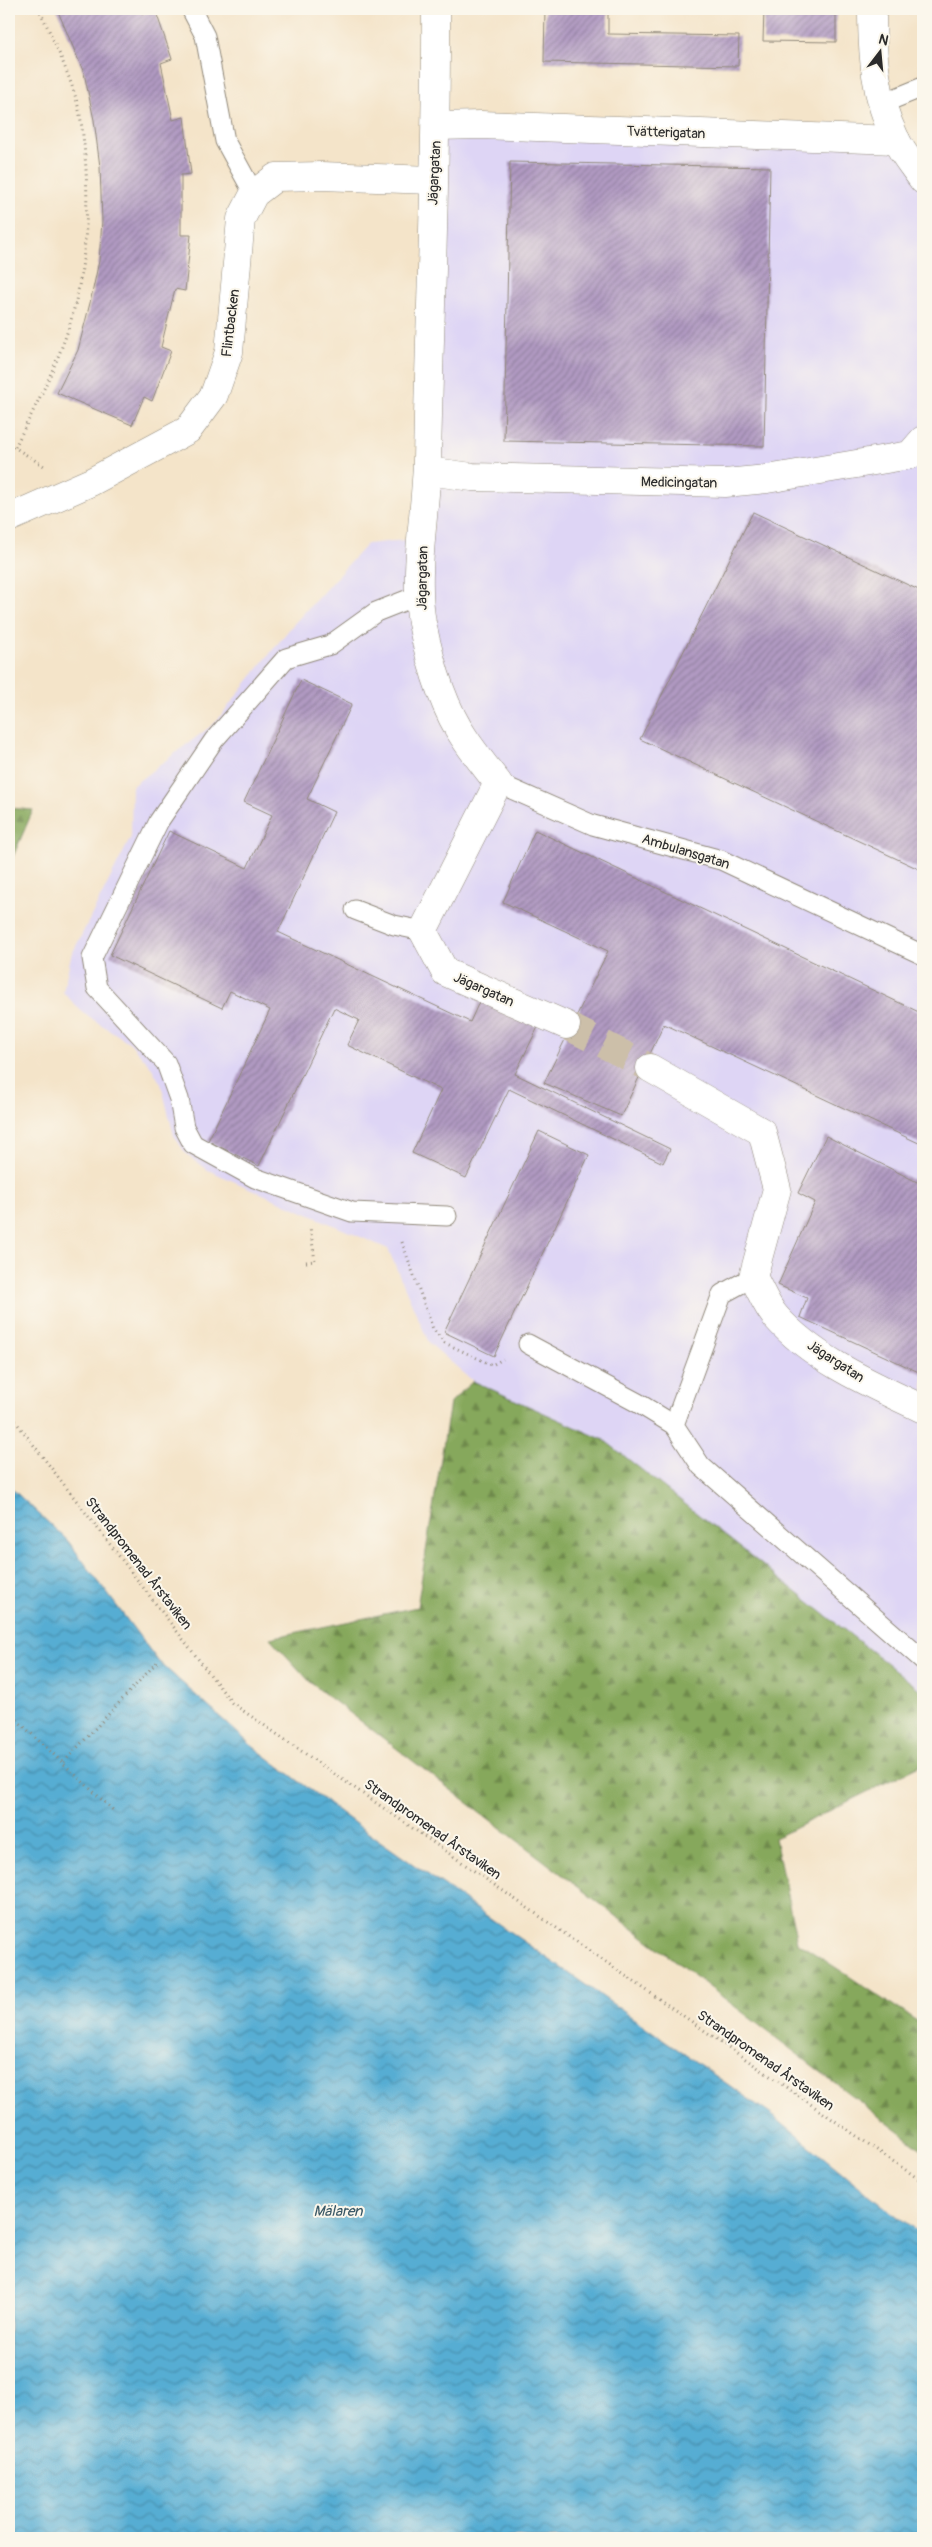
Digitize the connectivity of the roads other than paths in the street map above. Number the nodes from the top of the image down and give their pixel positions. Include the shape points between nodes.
1 (191, 9) edge
2 (436, 9) edge
3 (872, 9) edge
4 (923, 87) edge
5 (881, 104) junction
6 (436, 126) junction
7 (896, 140) junction
8 (432, 180) junction
9 (923, 180) edge
10 (254, 194) junction
11 (923, 440) edge
12 (427, 471) junction
13 (9, 518) edge
14 (419, 595) junction
15 (498, 784) junction
16 (354, 910) dead end
17 (423, 931) junction
18 (923, 955) edge
19 (566, 1025) tunnel mouth
20 (650, 1068) tunnel mouth
21 (447, 1216) dead end
22 (753, 1277) junction
23 (528, 1344) road end
24 (923, 1409) edge
25 (674, 1425) junction
26 (923, 1660) edge

1 - 10 lane via 205,36 225,141
2 - 6 street, Jägargatan
3 - 5 street via 874,76
4 - 5 lane
5 - 7 street
6 - 7 street, Tvätterigatan via 491,125
6 - 8 street, Jägargatan
7 - 9 street
8 - 10 street, Flintbacken via 276,177
8 - 12 street, Jägargatan
10 - 13 street, Flintbacken via 241,219 229,352 214,395 188,430 91,482
11 - 12 street, Medicingatan via 910,455 725,483 472,477
12 - 14 street, Jägargatan
14 - 15 street, Jägargatan via 422,623 442,694 464,738
14 - 21 lane via 376,612 330,645 286,658 214,740 159,821 92,958 97,988 166,1063 179,1099 184,1127 194,1144 255,1178 352,1212
15 - 17 street
15 - 18 lane, Ambulansgatan via 593,825 721,860
16 - 17 lane via 394,925
17 - 19 street, Jägargatan via 445,972
20 - 22 street via 762,1132 777,1189
22 - 24 street, Jägargatan via 775,1316 815,1351 874,1386
22 - 25 lane via 722,1294
23 - 25 lane
25 - 26 lane via 701,1466

